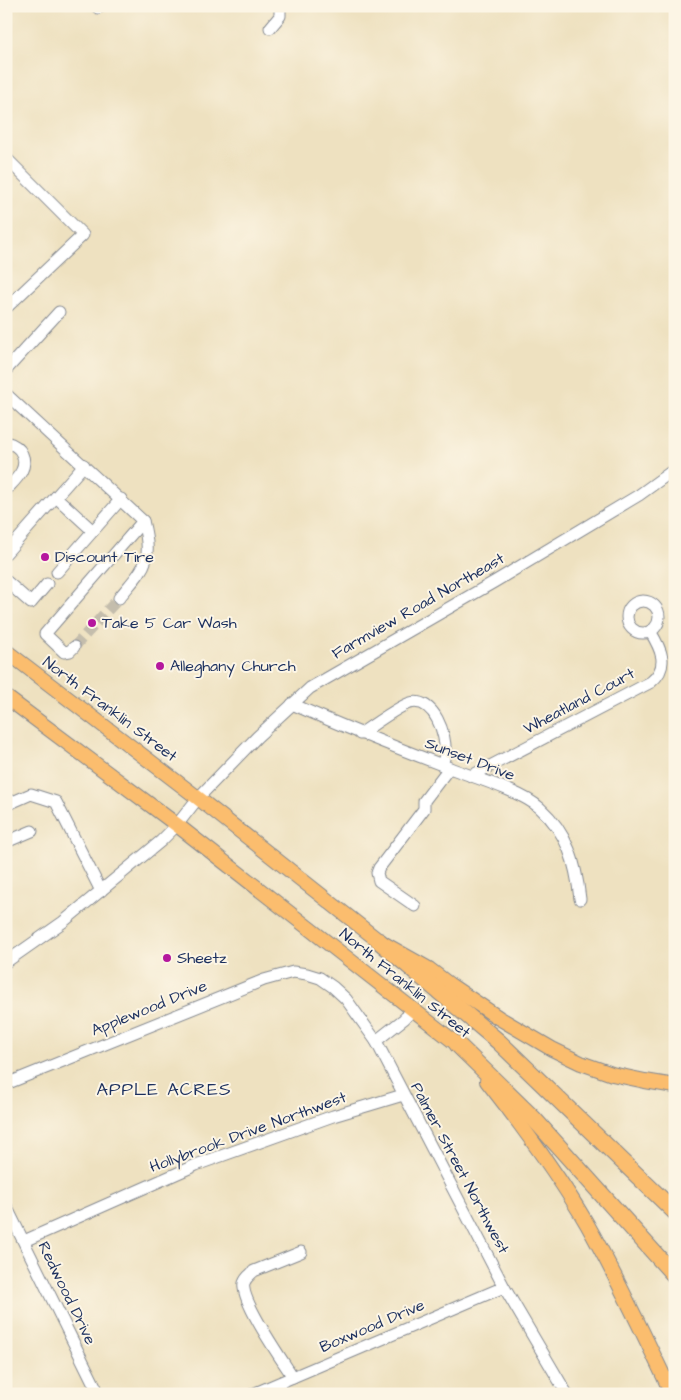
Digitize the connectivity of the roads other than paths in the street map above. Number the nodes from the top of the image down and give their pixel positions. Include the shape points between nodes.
1 (280, 6) edge
2 (270, 28) dead end
3 (6, 158) edge
4 (6, 308) edge
5 (59, 312) dead end
6 (6, 370) edge
7 (6, 394) edge
8 (6, 443) edge
9 (84, 465) junction
10 (675, 469) edge
11 (6, 479) edge
12 (6, 490) edge
13 (56, 497) junction
14 (121, 499) junction
15 (143, 521) junction
16 (93, 531) junction
17 (6, 553) edge
18 (57, 572) dead end
19 (6, 581) edge
20 (47, 584) dead end
21 (119, 598) tunnel mouth
22 (650, 631) dead end
23 (74, 647) dead end
24 (6, 651) edge
25 (6, 696) edge
26 (292, 704) junction
27 (360, 734) junction
28 (446, 766) junction
29 (471, 776) junction
30 (198, 798) junction
31 (6, 805) edge
32 (178, 825) junction
33 (32, 831) dead end
34 (6, 842) edge
35 (101, 891) junction
36 (580, 899) dead end
37 (415, 906) dead end
38 (379, 941) junction
39 (6, 962) edge
40 (307, 974) joint
41 (413, 1009) junction
42 (376, 1041) junction
43 (457, 1044) junction
44 (6, 1084) edge
45 (675, 1086) edge
46 (403, 1095) junction
47 (6, 1206) edge
48 (675, 1212) edge
49 (24, 1241) junction
50 (302, 1252) dead end
51 (675, 1276) edge
52 (504, 1287) junction
53 (293, 1377) junction
54 (99, 1394) edge
55 (253, 1394) edge
56 (567, 1394) edge
57 (672, 1394) edge

1 - 2 street via 280,16
3 - 4 street via 83,235
5 - 6 street
7 - 9 street
8 - 11 street via 16,455 17,463
8 - 12 street via 14,444 20,450 24,467
9 - 13 street
9 - 14 street
10 - 26 street, Farmview Road Northeast via 494,582 317,683
13 - 16 street
13 - 17 street
14 - 15 street
14 - 16 street
15 - 21 street via 149,551 146,561
15 - 23 street via 45,634 64,652
16 - 18 street
19 - 20 street via 30,603
22 - 29 street, Wheatland Court via 662,654 659,675 651,682
24 - 30 main road, North Franklin Street
25 - 32 main road, North Franklin Street
26 - 27 street, Sunset Drive
26 - 30 street, Farmview Road Northeast
27 - 28 street, Sunset Drive
27 - 28 street via 409,703 421,703 430,708 441,728
28 - 29 street, Sunset Drive
28 - 37 street via 424,801 424,810 382,864 378,874 380,881
29 - 36 street, Sunset Drive via 513,792 539,807 551,820 571,852
30 - 32 street, Farmview Road Northeast
30 - 38 main road, North Franklin Street
31 - 35 street via 31,794 56,802
32 - 35 street, Farmview Road Northeast
32 - 41 main road, North Franklin Street
33 - 34 street
35 - 39 street, Farmview Road Northeast
38 - 45 main road, North Franklin Street via 429,969 499,1018 552,1049 612,1074
38 - 48 highway via 499,1042
40 - 42 street, Palmer Street Northwest via 320,978 346,999
40 - 44 street, Applewood Drive via 293,972 264,980
41 - 42 street
41 - 43 main road, North Franklin Street
42 - 46 street, Palmer Street Northwest
43 - 51 highway via 534,1119
43 - 57 main road, North Franklin Street via 528,1134 586,1223
46 - 49 street, Hollybrook Drive Northwest via 333,1116 196,1165
46 - 52 street, Palmer Street Northwest
47 - 49 street, Redwood Drive
49 - 54 street, Redwood Drive
50 - 53 street via 254,1271 244,1284 265,1334
52 - 53 street, Boxwood Drive
52 - 56 street, Palmer Street Northwest
53 - 55 street, Boxwood Drive

